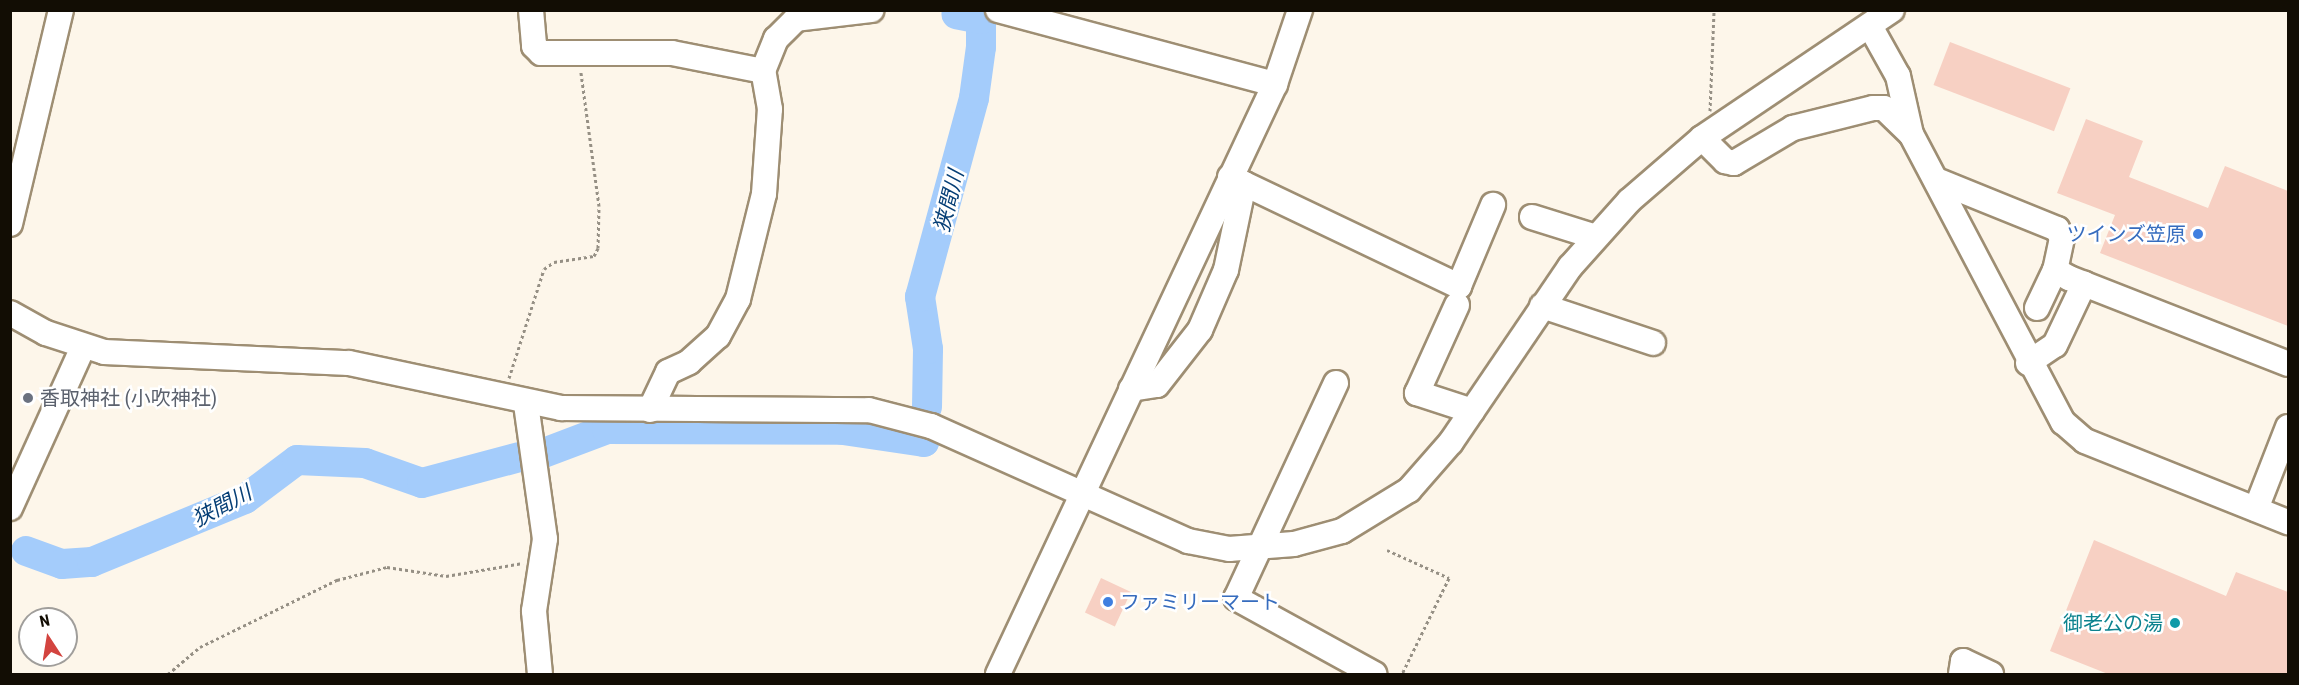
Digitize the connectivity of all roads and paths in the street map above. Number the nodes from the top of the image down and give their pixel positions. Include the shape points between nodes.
1 (61, 10) edge
2 (531, 10) edge
3 (871, 10) edge
4 (998, 10) edge
5 (1299, 10) edge
6 (1714, 10) edge
7 (1892, 10) edge
8 (1870, 26) junction
9 (579, 52) junction
10 (763, 71) junction
11 (1275, 84) junction
12 (1911, 134) junction
13 (1705, 135) junction
14 (1936, 180) junction
15 (1237, 181) junction
16 (1493, 205) dead end
17 (1532, 217) dead end
18 (10, 224) edge
19 (1596, 237) junction
20 (2055, 270) junction
21 (2084, 284) junction
22 (1174, 295) junction
23 (1457, 305) dead end
24 (1542, 306) junction
25 (1209, 309) junction
26 (2037, 309) dead end
27 (10, 313) edge
28 (1653, 343) dead end
29 (83, 347) junction
30 (2028, 363) junction
31 (2289, 364) edge
32 (1336, 383) dead end
33 (1131, 389) junction
34 (502, 398) junction
35 (526, 404) junction
36 (650, 410) junction
37 (1472, 411) junction
38 (2289, 427) edge
39 (1082, 495) junction
40 (10, 508) edge
41 (2256, 509) junction
42 (2289, 522) edge
43 (1262, 548) junction
44 (1387, 550) dead end
45 (542, 561) junction
46 (1006, 672) edge
47 (168, 675) edge
48 (540, 675) edge
49 (1374, 675) edge
50 (1402, 675) edge
51 (1961, 675) edge
52 (1991, 675) edge

1 - 18 street
2 - 9 street via 534,46 541,53
3 - 10 street via 796,19 776,39
4 - 11 street
5 - 11 street
6 - 13 path
7 - 8 street
8 - 12 street via 1898,76
8 - 13 street
9 - 10 street via 672,53
9 - 34 path via 599,206 598,248 594,256 554,262 544,269
10 - 36 street via 770,109 764,194 738,299 717,336 689,362 668,372
11 - 15 street
12 - 13 street via 1884,108 1873,108 1793,128 1734,163 1725,162
12 - 14 street
13 - 19 street via 1659,172
14 - 20 street via 2057,229 2061,238
14 - 30 street
15 - 16 street via 1459,286
15 - 22 street
15 - 25 street via 1226,270
17 - 19 street
19 - 24 street
20 - 21 street
20 - 26 street
21 - 30 street via 2055,345
21 - 31 street
22 - 25 street
22 - 33 street
23 - 37 street via 1418,393
24 - 28 street
24 - 37 street
25 - 33 street via 1200,330 1157,385
27 - 29 street
29 - 34 street via 136,356 349,363
29 - 40 street
30 - 41 street via 2049,403 2085,441
32 - 43 street
33 - 39 street
34 - 35 street
35 - 36 street
35 - 45 street via 545,539
36 - 39 street via 869,410 931,426
37 - 43 street via 1428,471 1386,508 1326,537
38 - 41 street
39 - 43 street via 1188,541 1228,549
39 - 46 street
41 - 42 street
43 - 49 street via 1236,598
44 - 50 path via 1449,578
45 - 47 path via 446,576 387,567 348,576 200,647
45 - 48 street via 534,611
51 - 52 street via 1963,661

